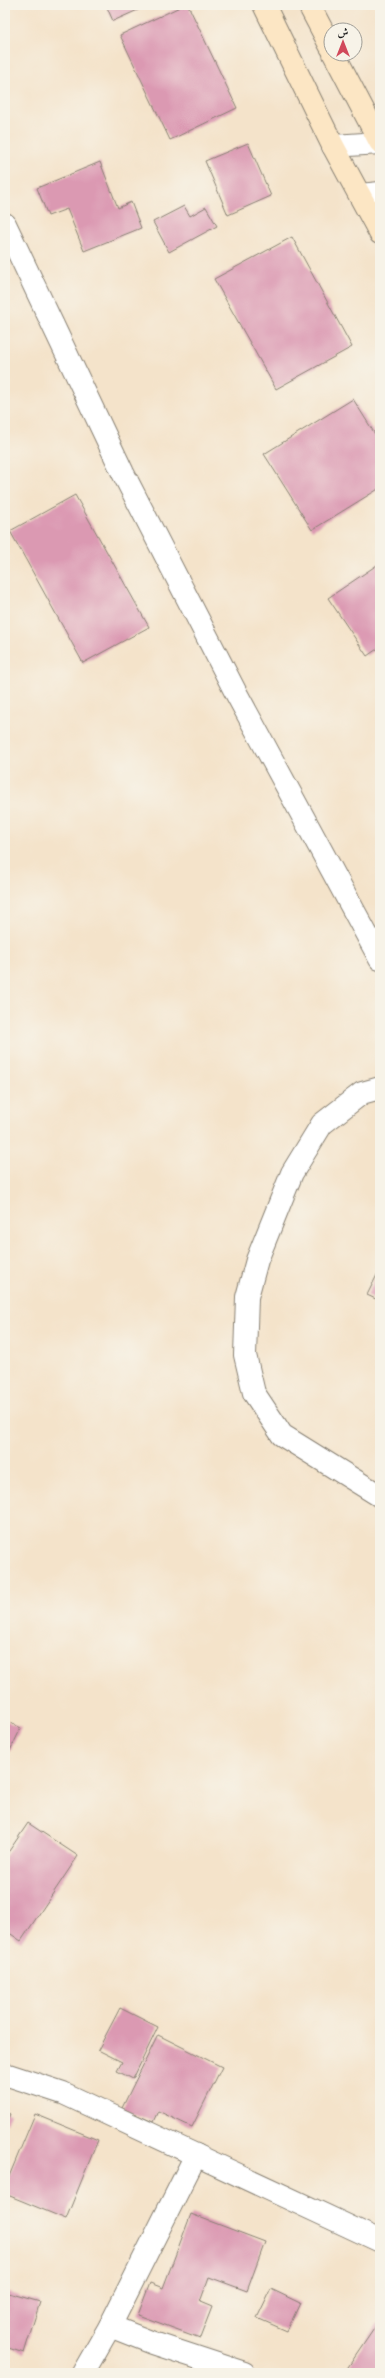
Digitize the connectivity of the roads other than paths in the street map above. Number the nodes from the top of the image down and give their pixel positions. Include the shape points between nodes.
1 (264, 5) edge
2 (309, 5) edge
3 (323, 32) edge
4 (338, 62) edge
5 (380, 142) edge
6 (333, 146) junction
7 (370, 194) edge
8 (5, 224) edge
9 (380, 234) edge
10 (380, 959) edge
11 (380, 1088) edge
12 (380, 1496) edge
13 (5, 2074) edge
14 (196, 2155) junction
15 (380, 2241) edge
16 (110, 2326) junction
17 (83, 2373) edge
18 (244, 2373) edge

1 - 6 main road
2 - 3 main road
4 - 5 main road
5 - 6 street
6 - 7 main road
7 - 9 main road
8 - 10 street via 127,480 235,691
11 - 12 street via 362,1093 322,1124 292,1174 257,1260 247,1297 245,1355 254,1393 282,1435
13 - 14 street via 63,2093
14 - 15 street
14 - 16 street
16 - 17 street
16 - 18 street

